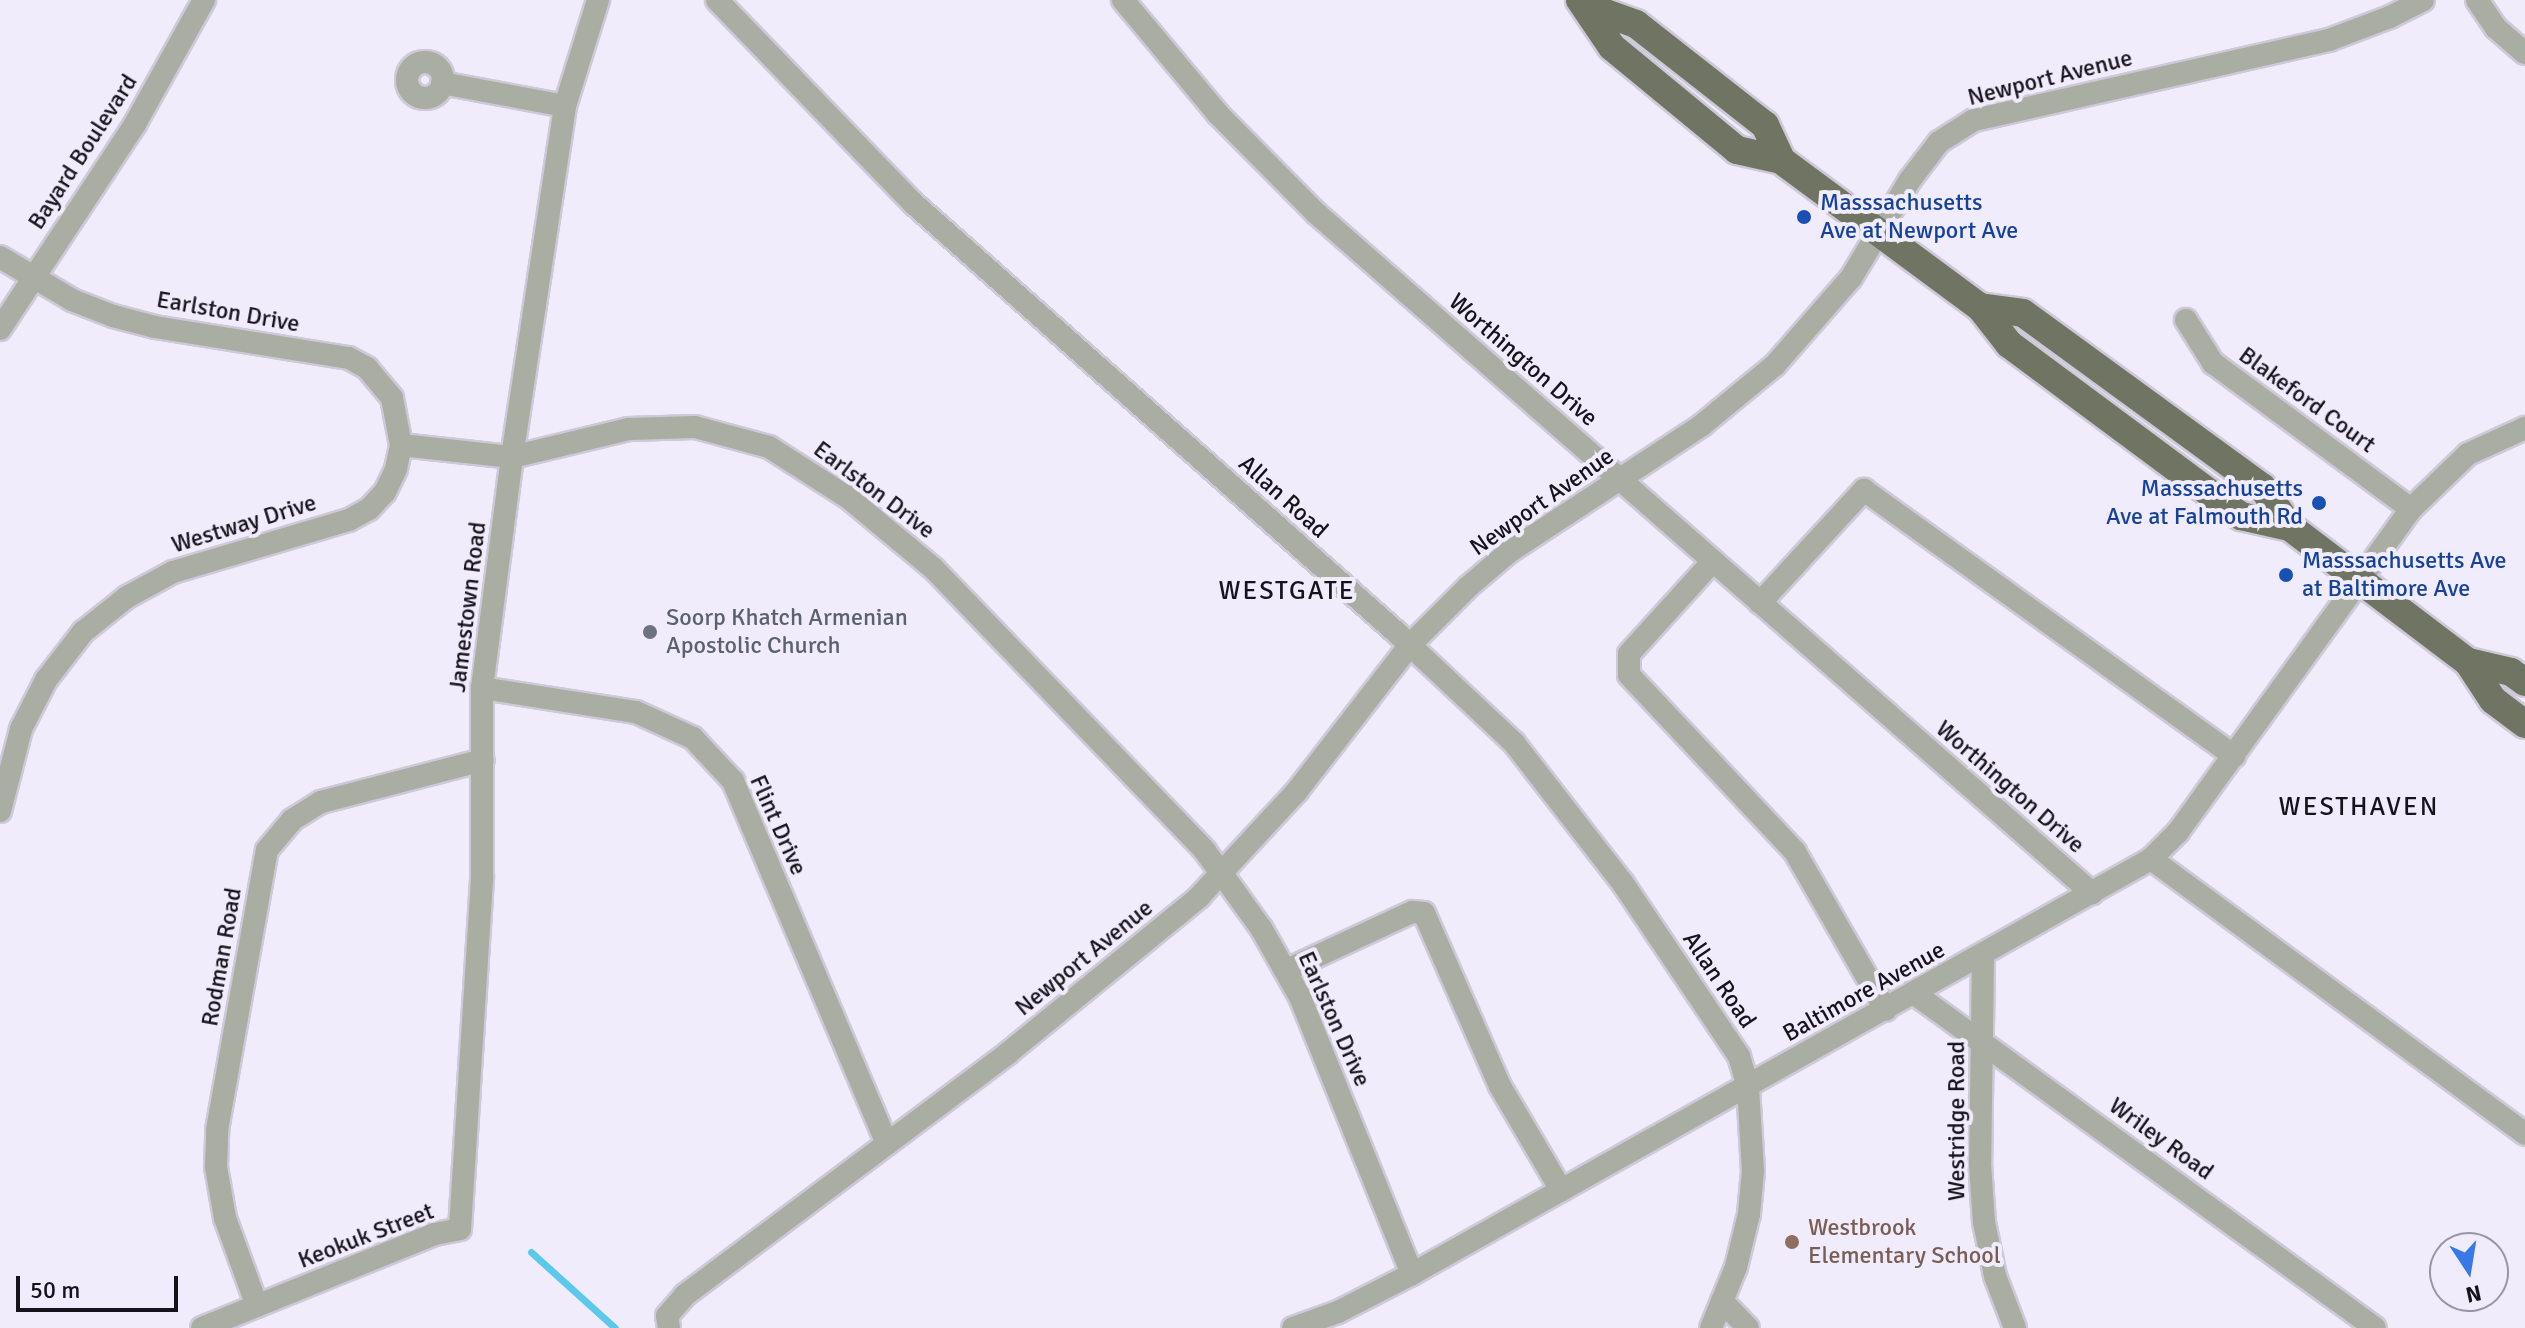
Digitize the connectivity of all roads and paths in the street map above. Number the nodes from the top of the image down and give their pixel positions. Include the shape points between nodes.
1 (204, 0) edge
2 (598, 0) edge
3 (717, 0) edge
4 (1123, 0) edge
5 (2423, 0) edge
6 (2477, 0) edge
7 (1583, 3) edge
8 (2525, 53) edge
9 (442, 83) dead end
10 (565, 106) junction
11 (1879, 234) junction
12 (0, 257) edge
13 (33, 278) junction
14 (2186, 320) dead end
15 (0, 329) edge
16 (2525, 428) edge
17 (401, 445) junction
18 (512, 457) junction
19 (1619, 478) junction
20 (2411, 509) junction
21 (1713, 561) junction
22 (2360, 582) junction
23 (1760, 603) junction
24 (1410, 645) junction
25 (2468, 662) junction
26 (2525, 682) edge
27 (482, 688) junction
28 (2525, 724) edge
29 (2234, 756) junction
30 (483, 760) junction
31 (0, 811) edge
32 (2151, 859) junction
33 (1222, 874) junction
34 (2092, 893) junction
35 (1983, 957) junction
36 (1287, 970) junction
37 (1915, 994) junction
38 (1886, 1010) junction
39 (1983, 1045) junction
40 (1748, 1087) junction
41 (2525, 1134) edge
42 (887, 1144) junction
43 (1561, 1190) junction
44 (460, 1229) joint
45 (1412, 1274) junction
46 (1722, 1301) junction
47 (257, 1306) junction
48 (668, 1322) edge
49 (202, 1328) edge
50 (1293, 1328) edge
51 (1711, 1328) edge
52 (1748, 1328) edge
53 (2015, 1328) edge
54 (2375, 1328) edge

1 - 13 street, Bayard Boulevard via 135,124
2 - 10 street, Jamestown Road
3 - 24 street, Allan Road via 913,203
4 - 19 street, Worthington Drive via 1218,114 1316,213
5 - 11 street, Newport Avenue via 2329,40 1974,120 1939,142
6 - 8 street via 2496,28
7 - 11 main road via 1636,24 1754,116 1765,125 1781,160
9 - 10 street
10 - 18 street, Jamestown Road
11 - 19 street, Newport Avenue via 1851,278 1775,365 1702,425
11 - 22 main road via 1980,307 2023,313 2262,487 2290,527
12 - 13 street, Earlston Drive
13 - 15 street, Bayard Boulevard
13 - 17 street, Earlston Drive via 72,300 141,323 349,358 367,368 392,398
14 - 20 street, Blakeford Court via 2213,363
16 - 20 street, Baltimore Avenue via 2468,454
17 - 18 street, Earlston Drive
17 - 31 street, Westway Drive via 385,492 369,509 349,520 173,572 127,597 83,632 46,680 21,729
18 - 27 street, Jamestown Road
18 - 33 street, Earlston Drive via 629,429 695,427 769,447 804,467 934,569
19 - 21 street, Worthington Drive
19 - 24 street, Newport Avenue via 1509,552
20 - 22 street, Baltimore Avenue
21 - 23 street, Worthington Drive
21 - 38 street via 1629,654 1629,675 1795,852
22 - 25 main road
22 - 29 street, Baltimore Avenue
23 - 29 street via 1864,490
23 - 34 street, Worthington Drive
24 - 33 street, Newport Avenue via 1297,791
24 - 40 street, Allan Road via 1532,764 1622,882 1739,1056
25 - 26 main road via 2511,672
25 - 28 main road via 2493,700
27 - 30 street, Jamestown Road
27 - 42 street, Flint Drive via 636,712 693,738 733,781
29 - 32 street, Baltimore Avenue via 2178,832
30 - 44 street, Jamestown Road via 482,876
30 - 47 street, Rodman Road via 321,802 292,820 267,850 216,1155 225,1218
32 - 34 street, Baltimore Avenue
32 - 41 street
33 - 36 street, Earlston Drive
33 - 42 street, Newport Avenue via 1008,1053
34 - 35 street, Baltimore Avenue
35 - 37 street, Baltimore Avenue
35 - 39 street, Westridge Road
36 - 43 street via 1412,912 1424,913 1500,1086
36 - 45 street, Earlston Drive
37 - 38 street, Baltimore Avenue
37 - 39 street, Wriley Road
38 - 40 street, Baltimore Avenue
39 - 53 street, Westridge Road via 1984,1222 1995,1276
39 - 54 street, Wriley Road
40 - 43 street, Baltimore Avenue
40 - 46 street, Allan Road via 1753,1171 1749,1214
42 - 48 street, Newport Avenue via 685,1295
43 - 45 street, Baltimore Avenue
44 - 47 street, Keokuk Street via 435,1234
45 - 50 street, Baltimore Avenue via 1338,1312
46 - 51 street, Allan Road
46 - 52 street
47 - 49 street, Keokuk Street

